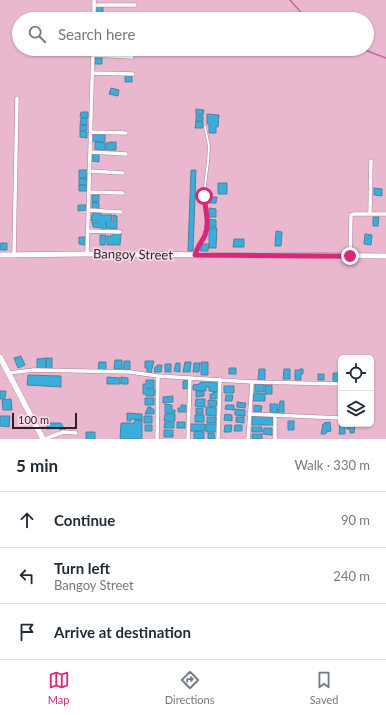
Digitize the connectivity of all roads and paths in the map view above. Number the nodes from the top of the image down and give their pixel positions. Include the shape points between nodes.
1 (94, 0) edge
2 (94, 5) junction
3 (135, 5) dead end
4 (94, 12) edge
5 (93, 56) edge
6 (112, 56) edge
7 (132, 57) dead end
8 (92, 73) junction
9 (133, 74) dead end
10 (17, 98) dead end
11 (205, 127) dead end
12 (90, 132) junction
13 (126, 133) dead end
14 (90, 152) junction
15 (126, 154) dead end
16 (371, 161) dead end
17 (89, 171) junction
18 (123, 173) dead end
19 (89, 192) junction
20 (123, 193) dead end
21 (88, 210) junction
22 (121, 212) dead end
23 (370, 214) junction
24 (386, 214) edge
25 (88, 231) junction
26 (120, 232) dead end
27 (14, 254) junction
28 (87, 254) junction
29 (0, 255) edge
30 (195, 255) junction
31 (350, 256) junction
32 (386, 256) edge
33 (0, 357) edge
34 (9, 373) junction
35 (158, 376) junction
36 (190, 378) junction
37 (220, 379) junction
38 (252, 382) junction
39 (338, 384) edge
40 (249, 414) junction
41 (275, 416) junction
42 (338, 418) edge
43 (76, 433) dead end
44 (44, 439) edge
45 (157, 439) edge
46 (188, 439) edge
47 (218, 439) edge
48 (248, 439) edge
49 (275, 439) edge

1 - 2 street
2 - 3 street
2 - 4 street
5 - 8 street
6 - 7 street
8 - 9 street
8 - 12 street
10 - 27 street
11 - 30 lane via 209,154 204,193 206,228
12 - 13 street
12 - 14 street
14 - 15 street
14 - 17 street
16 - 23 street
17 - 18 street
17 - 19 street
19 - 20 street
19 - 21 street
21 - 22 street
21 - 25 street
23 - 24 street
23 - 31 street via 351,215
25 - 26 street
25 - 28 street
27 - 28 main road, Bangoy Street
27 - 29 main road, Bangoy Street
28 - 30 main road, Bangoy Street
30 - 31 main road, Bangoy Street
31 - 32 main road, Bangoy Street
33 - 34 main road
34 - 35 street via 46,370 130,372
34 - 44 main road
35 - 36 street
35 - 45 street
36 - 37 street
36 - 46 street
37 - 38 street
37 - 47 street
38 - 39 street
38 - 40 street
40 - 41 street
40 - 48 street
41 - 42 street
41 - 49 street
43 - 44 street via 63,432

